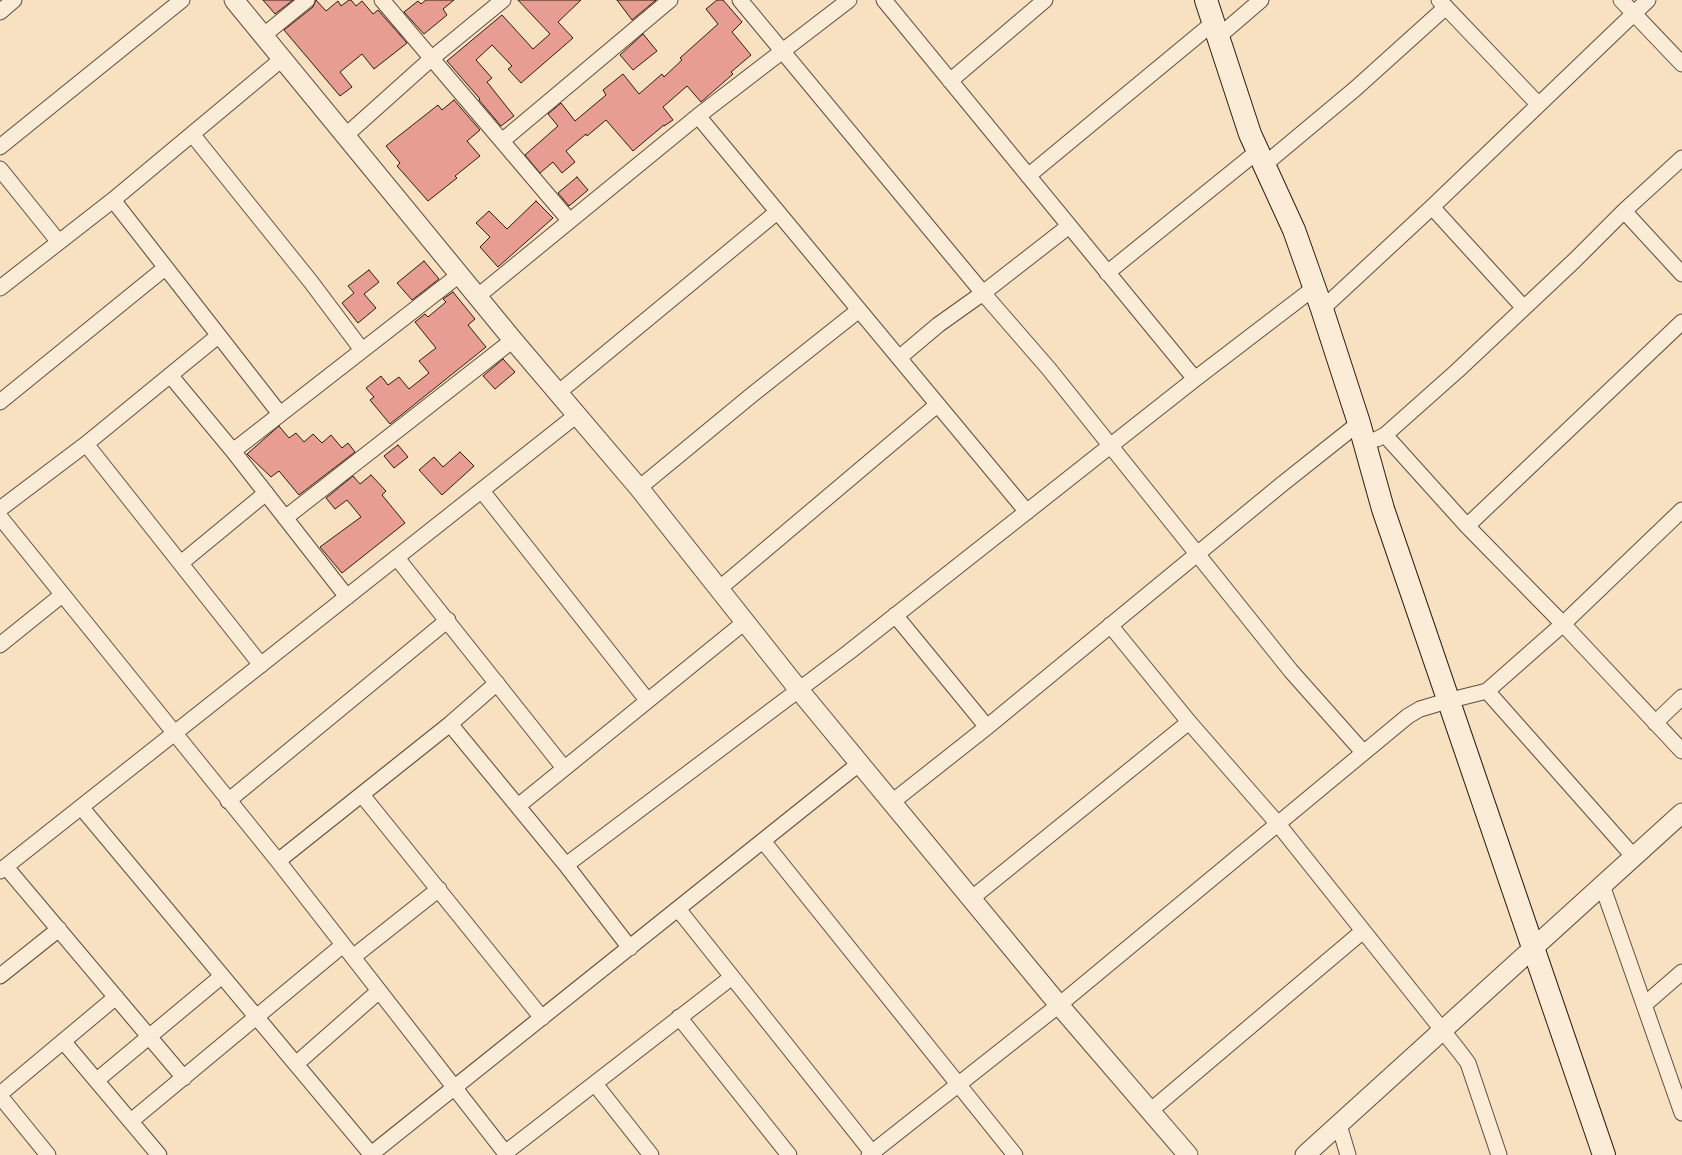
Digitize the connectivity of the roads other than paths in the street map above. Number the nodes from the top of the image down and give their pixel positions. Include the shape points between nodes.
1 (14, 0) edge
2 (182, 0) edge
3 (234, 0) edge
4 (308, 0) edge
5 (382, 0) edge
6 (503, 0) edge
7 (670, 0) edge
8 (740, 0) edge
9 (849, 0) edge
10 (884, 0) edge
11 (1045, 0) edge
12 (1206, 0) edge
13 (1261, 0) edge
14 (1621, 0) edge
15 (1648, 0) edge
16 (1443, 4) edge
17 (0, 12) edge
18 (1634, 13) junction
19 (1216, 30) junction
20 (264, 35) junction
21 (782, 50) junction
22 (282, 59) junction
23 (431, 59) junction
24 (1682, 64) edge
25 (950, 81) junction
26 (1538, 104) junction
27 (698, 116) junction
28 (192, 134) junction
29 (345, 136) junction
30 (502, 141) junction
31 (0, 147) edge
32 (1261, 158) junction
33 (1682, 158) edge
34 (0, 169) edge
35 (1028, 176) junction
36 (113, 200) junction
37 (1432, 207) junction
38 (1624, 211) junction
39 (777, 212) junction
40 (569, 220) junction
41 (1069, 226) junction
42 (58, 241) junction
43 (165, 268) junction
44 (1108, 273) junction
45 (1682, 274) edge
46 (459, 275) junction
47 (0, 288) edge
48 (1314, 288) junction
49 (983, 294) junction
50 (478, 296) junction
51 (1524, 308) junction
52 (1322, 309) junction
53 (858, 310) junction
54 (1682, 322) edge
55 (218, 336) junction
56 (513, 340) junction
57 (362, 350) junction
58 (899, 358) junction
59 (170, 375) junction
60 (1195, 379) junction
61 (559, 392) junction
62 (0, 402) edge
63 (937, 405) junction
64 (280, 414) junction
65 (578, 414) junction
66 (1360, 424) junction
67 (1385, 435) junction
68 (86, 444) junction
69 (1110, 446) junction
70 (1366, 447) junction
71 (233, 451) junction
72 (639, 488) junction
73 (482, 490) junction
74 (266, 493) junction
75 (0, 509) edge
76 (1682, 510) edge
77 (1027, 512) junction
78 (0, 517) edge
79 (285, 518) junction
80 (1467, 526) junction
81 (1196, 554) junction
82 (397, 558) junction
83 (181, 563) junction
84 (720, 588) junction
85 (62, 595) junction
86 (347, 597) junction
87 (895, 615) junction
88 (448, 620) junction
89 (746, 621) junction
90 (1563, 624) junction
91 (1110, 625) junction
92 (0, 645) edge
93 (261, 665) junction
94 (497, 683) junction
95 (799, 690) junction
96 (1487, 691) junction
97 (1682, 697) edge
98 (647, 700) junction
99 (1447, 700) junction
100 (1189, 722) junction
101 (1655, 723) junction
102 (450, 724) junction
103 (987, 727) junction
104 (175, 733) junction
105 (1682, 751) edge
106 (1363, 752) junction
107 (860, 763) junction
108 (564, 768) junction
109 (362, 795) junction
110 (228, 801) junction
111 (892, 802) junction
112 (518, 806) junction
113 (81, 807) junction
114 (1682, 813) edge
115 (1278, 824) junction
116 (763, 841) junction
117 (1634, 857) junction
118 (278, 861) junction
119 (566, 865) junction
120 (3, 869) edge
121 (1602, 885) junction
122 (439, 889) junction
123 (972, 898) junction
124 (678, 909) junction
125 (59, 929) junction
126 (1363, 931) junction
127 (343, 944) junction
128 (1533, 946) junction
129 (630, 948) junction
130 (353, 957) junction
131 (1682, 972) edge
132 (0, 976) edge
133 (222, 976) junction
134 (732, 977) junction
135 (379, 991) junction
136 (116, 997) junction
137 (1059, 1005) junction
138 (1644, 1005) junction
139 (257, 1017) junction
140 (679, 1017) junction
141 (542, 1018) junction
142 (1443, 1029) junction
143 (149, 1037) junction
144 (63, 1041) junction
145 (296, 1064) junction
146 (184, 1078) junction
147 (97, 1080) junction
148 (594, 1084) junction
149 (958, 1086) junction
150 (456, 1087) junction
151 (0, 1095) edge
152 (1150, 1112) junction
153 (1682, 1113) edge
154 (131, 1121) junction
155 (1338, 1125) junction
156 (371, 1154) edge
157 (506, 1154) edge
158 (872, 1154) edge
159 (48, 1155) edge
160 (160, 1155) edge
161 (651, 1155) edge
162 (789, 1155) edge
163 (1015, 1155) edge
164 (1188, 1155) edge
165 (1305, 1155) edge
166 (1348, 1155) edge
167 (1499, 1155) edge
168 (1604, 1155) edge

1 - 17 street
2 - 31 street
3 - 20 street
4 - 20 street
5 - 23 street
6 - 23 street
7 - 30 street
8 - 21 street
9 - 21 street
10 - 25 street
11 - 25 street
12 - 19 main road
13 - 19 street
14 - 18 street
15 - 18 street
16 - 26 street
16 - 32 street via 1355,89
18 - 24 street
18 - 26 street
19 - 32 main road via 1250,134
19 - 35 street
20 - 22 street
21 - 27 street
21 - 49 street
22 - 28 street
22 - 29 street
23 - 29 street
23 - 30 street
25 - 35 street
26 - 37 street
27 - 39 street
27 - 40 street
28 - 36 street
28 - 57 street
29 - 46 street
30 - 40 street
32 - 44 street
32 - 48 main road via 1294,230
33 - 38 street
34 - 42 street
35 - 41 street
36 - 42 street
36 - 43 street
37 - 51 street
37 - 52 street
38 - 45 street
38 - 51 street
39 - 53 street
39 - 61 street
40 - 50 street
41 - 44 street
41 - 49 street
42 - 47 street
43 - 55 street
43 - 62 street
44 - 60 street
46 - 50 street
46 - 57 street
48 - 52 main road
48 - 60 street
49 - 58 street via 938,325
49 - 69 street via 1049,369
50 - 56 street
51 - 67 street
52 - 66 main road
53 - 58 street
53 - 72 street
54 - 80 street
55 - 59 street
55 - 64 street
56 - 61 street
56 - 79 street
57 - 64 street
58 - 63 street
59 - 68 street
59 - 71 street
60 - 69 street
61 - 65 street
63 - 77 street
63 - 84 street
64 - 71 street
65 - 72 street
65 - 73 street
66 - 70 main road
66 - 81 street
67 - 70 street
67 - 80 street
68 - 75 street
68 - 83 street
69 - 77 street
69 - 81 street via 1158,503
70 - 99 main road via 1382,509
71 - 74 street
72 - 84 street
73 - 82 street
73 - 98 street
74 - 79 street
74 - 83 street
76 - 90 street
77 - 87 street
78 - 85 street
79 - 86 street
80 - 90 street
81 - 91 street
81 - 106 street via 1291,671
82 - 86 street
82 - 88 street
83 - 93 street
84 - 89 street
85 - 92 street
85 - 104 street
86 - 93 street
87 - 95 street
87 - 103 street
88 - 94 street
88 - 110 street
89 - 95 street
89 - 98 street
90 - 96 street
90 - 101 street
91 - 100 street
91 - 103 street
93 - 104 street
94 - 102 street
94 - 108 street
95 - 107 street
95 - 119 street
96 - 99 street
96 - 117 street
97 - 101 street
98 - 108 street
99 - 106 street via 1408,716
99 - 128 main road
100 - 115 street
100 - 123 street
101 - 105 street
102 - 109 street
102 - 112 street
103 - 111 street
104 - 110 street
104 - 113 street
106 - 115 street
107 - 111 street
107 - 116 street
108 - 112 street
109 - 118 street
109 - 122 street
110 - 118 street
111 - 123 street
112 - 119 street
113 - 120 street
113 - 133 street
114 - 117 street
115 - 126 street
115 - 137 street
116 - 124 street
116 - 149 street
117 - 121 street
118 - 127 street
119 - 129 street
120 - 125 street
121 - 128 street
121 - 138 street
122 - 130 street
122 - 141 street
123 - 137 street
124 - 129 street
124 - 134 street
125 - 132 street
125 - 136 street
126 - 142 street
126 - 152 street
127 - 130 street
127 - 139 street
128 - 142 street
128 - 168 main road
129 - 141 street
130 - 135 street
131 - 138 street
133 - 139 street
133 - 143 street
134 - 140 street
134 - 158 street
135 - 145 street
135 - 150 street
136 - 143 street
136 - 144 street
137 - 149 street
137 - 152 street
138 - 153 street
139 - 145 street
139 - 146 street
140 - 148 street
140 - 162 street
141 - 150 street
142 - 155 street
142 - 167 street via 1468,1063
143 - 146 street
143 - 147 street
144 - 147 street
144 - 151 street
145 - 156 street
146 - 154 street
147 - 154 street
148 - 157 street
148 - 161 street
149 - 158 street
149 - 163 street
150 - 156 street
150 - 157 street
151 - 159 street
152 - 164 street
154 - 160 street
155 - 165 street
155 - 166 street

